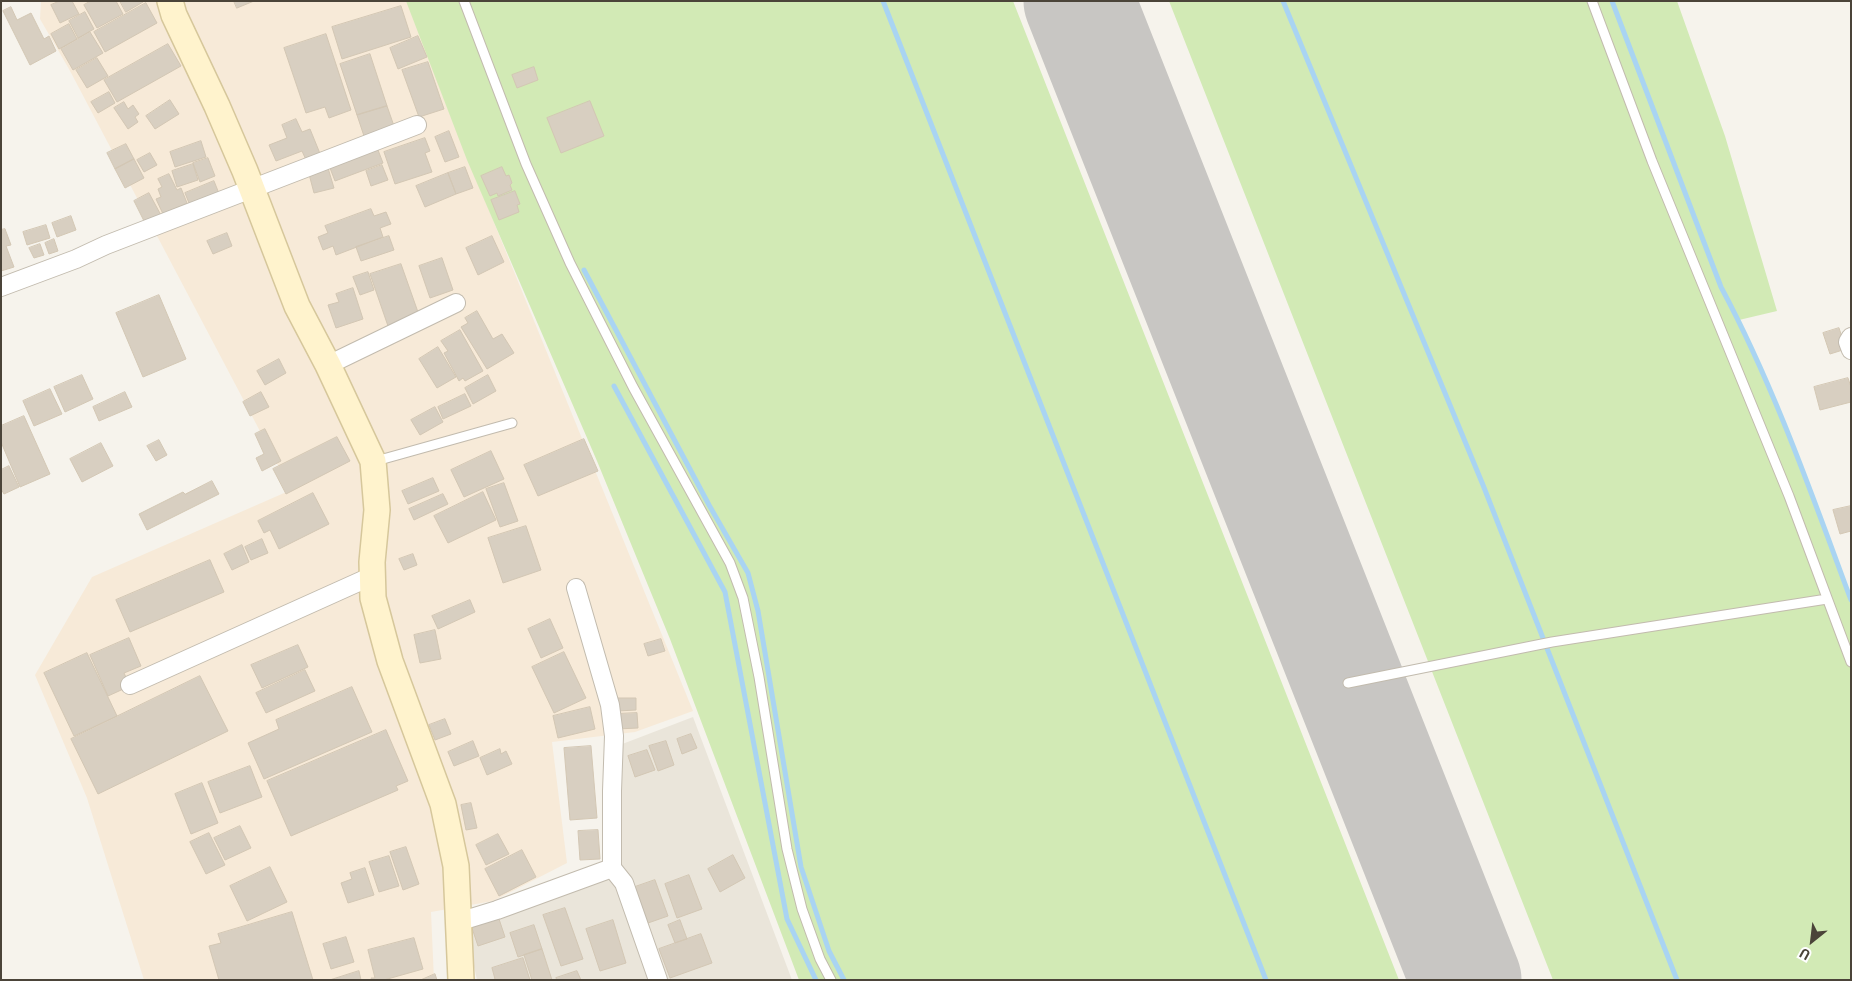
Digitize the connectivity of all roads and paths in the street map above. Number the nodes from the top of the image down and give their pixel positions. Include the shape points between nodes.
1 (170, 1) edge
2 (464, 1) edge
3 (1592, 1) edge
4 (417, 125) dead end
5 (251, 188) junction
6 (1, 287) edge
7 (456, 304) dead end
8 (1851, 337) edge
9 (1851, 350) edge
10 (328, 365) junction
11 (512, 423) dead end
12 (373, 461) junction
13 (372, 576) junction
14 (576, 588) dead end
15 (1828, 599) junction
16 (1851, 662) edge
17 (1348, 683) dead end
18 (130, 685) dead end
19 (612, 868) junction
20 (458, 922) junction
21 (461, 980) edge
22 (658, 980) edge
23 (831, 980) edge

1 - 5 street
2 - 23 lane via 526,164 570,263 633,387 730,563 740,590 760,677 787,849 802,909
3 - 15 lane via 1652,161
4 - 5 street
5 - 6 street
5 - 10 street via 297,306
7 - 10 street
8 - 9 street via 1848,342
10 - 12 street
11 - 12 lane
12 - 13 street via 377,510
13 - 18 street
13 - 20 street via 373,598 390,661 443,804 456,866
14 - 19 street via 610,705 614,736
15 - 16 lane
15 - 17 lane via 1552,642
19 - 20 street
19 - 22 street via 624,882
20 - 21 street

